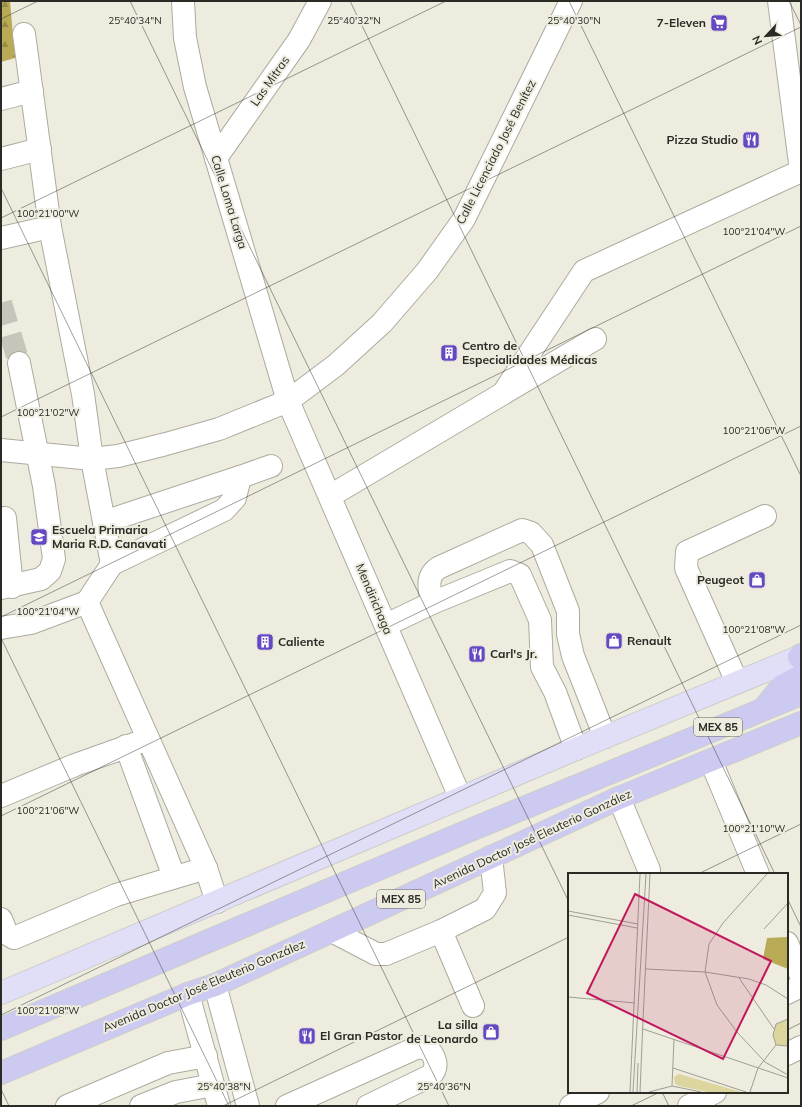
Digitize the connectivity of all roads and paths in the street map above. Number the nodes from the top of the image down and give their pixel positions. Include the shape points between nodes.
1 (183, 1) edge
2 (320, 1) edge
3 (571, 1) edge
4 (779, 1) edge
5 (24, 34) dead end
6 (32, 91) junction
7 (1, 99) edge
8 (40, 149) junction
9 (216, 158) junction
10 (1, 159) edge
11 (801, 171) edge
12 (50, 227) junction
13 (1, 238) edge
14 (595, 339) dead end
15 (19, 363) tunnel mouth
16 (504, 392) junction
17 (288, 401) junction
18 (1, 450) edge
19 (37, 453) junction
20 (92, 459) junction
21 (271, 466) dead end
22 (240, 477) junction
23 (330, 496) junction
24 (764, 516) dead end
25 (5, 518) dead end
26 (104, 522) junction
27 (112, 564) junction
28 (6, 588) edge
29 (87, 602) junction
30 (432, 603) junction
31 (386, 625) junction
32 (1, 628) edge
33 (800, 661) edge
34 (737, 682) junction
35 (801, 694) edge
36 (764, 709) junction
37 (801, 723) edge
38 (605, 737) junction
39 (148, 739) junction
40 (126, 746) junction
41 (576, 749) junction
42 (711, 761) junction
43 (1, 796) edge
44 (460, 797) junction
45 (619, 798) junction
46 (492, 857) junction
47 (206, 868) junction
48 (649, 870) dead end
49 (758, 873) edge
50 (174, 877) junction
51 (217, 902) junction
52 (1, 919) edge
53 (332, 931) junction
54 (440, 931) junction
55 (788, 945) edge
56 (801, 976) edge
57 (215, 985) junction
58 (801, 986) edge
59 (788, 992) edge
60 (1, 993) edge
61 (188, 994) junction
62 (473, 1006) dead end
63 (1, 1029) edge
64 (801, 1047) edge
65 (788, 1054) edge
66 (206, 1056) junction
67 (1, 1073) edge
68 (213, 1085) junction
69 (596, 1093) edge
70 (713, 1093) edge
71 (67, 1106) edge
72 (141, 1106) edge
73 (219, 1106) edge
74 (248, 1106) edge
75 (287, 1106) edge
76 (368, 1106) edge
77 (571, 1106) edge
78 (689, 1106) edge

1 - 9 street, Calle Loma Larga via 185,38 193,80
2 - 9 street, Las Mitras via 299,40
3 - 17 street, Calle Licenciado José Benítez via 464,218 427,270 382,323 336,365
4 - 11 street
5 - 6 street
6 - 7 street
6 - 8 street
8 - 10 street
8 - 12 street
9 - 17 street, Calle Loma Larga
11 - 16 street via 584,271
12 - 13 street
12 - 20 street via 83,394
14 - 16 street
15 - 19 street
16 - 23 street
17 - 20 street, Calle Licenciado José Benítez via 219,428 118,456
17 - 23 street, Mendirichaga
18 - 19 street, Calle Licenciado José Benítez
19 - 20 street, Calle Licenciado José Benítez
19 - 28 street via 54,559 50,571 40,579
20 - 26 street
21 - 22 street
22 - 26 street
22 - 27 street via 235,498 224,510
23 - 31 street, Mendirichaga
24 - 34 street via 687,552 686,568
25 - 28 street
26 - 27 street
27 - 29 street
29 - 32 street via 65,612
29 - 39 street
30 - 31 street
30 - 38 street via 428,583 433,571 522,530 531,533 542,545 568,611 568,634 573,656
30 - 41 street via 510,571 520,575 540,620 542,667 555,692
31 - 44 street, Mendirichaga
33 - 34 main road, MEX 85
33 - 36 highway
34 - 38 main road, MEX 85
35 - 36 highway, MEX 85
36 - 63 highway, MEX 85 via 482,825
37 - 42 highway, Avenida Doctor José Eleuterio González / MEX 85
38 - 41 main road, MEX 85
39 - 40 street
39 - 47 street
40 - 43 street
40 - 50 street
41 - 44 main road, MEX 85
42 - 45 highway, Avenida Doctor José Eleuterio González / MEX 85
42 - 49 street
44 - 51 main road, MEX 85
45 - 46 highway, Avenida Doctor José Eleuterio González / MEX 85
45 - 48 street
46 - 53 highway, Avenida Doctor José Eleuterio González / MEX 85
46 - 54 street via 495,893 485,909
47 - 50 street
47 - 51 street
50 - 52 street via 116,895 14,938 7,934
51 - 60 main road, MEX 85
53 - 54 street via 376,954 386,954
53 - 57 highway, Avenida Doctor José Eleuterio González / MEX 85
54 - 62 street
55 - 56 street
57 - 61 highway, Avenida Doctor José Eleuterio González / MEX 85
57 - 74 street
58 - 59 street
61 - 66 street
61 - 67 highway, Avenida Doctor José Eleuterio González / MEX 85
64 - 65 street
66 - 68 street
66 - 71 street via 168,1063
68 - 72 street via 176,1092
68 - 73 street
69 - 77 street
70 - 78 street
75 - 76 street via 416,1048 425,1047 430,1050 436,1065 430,1076

